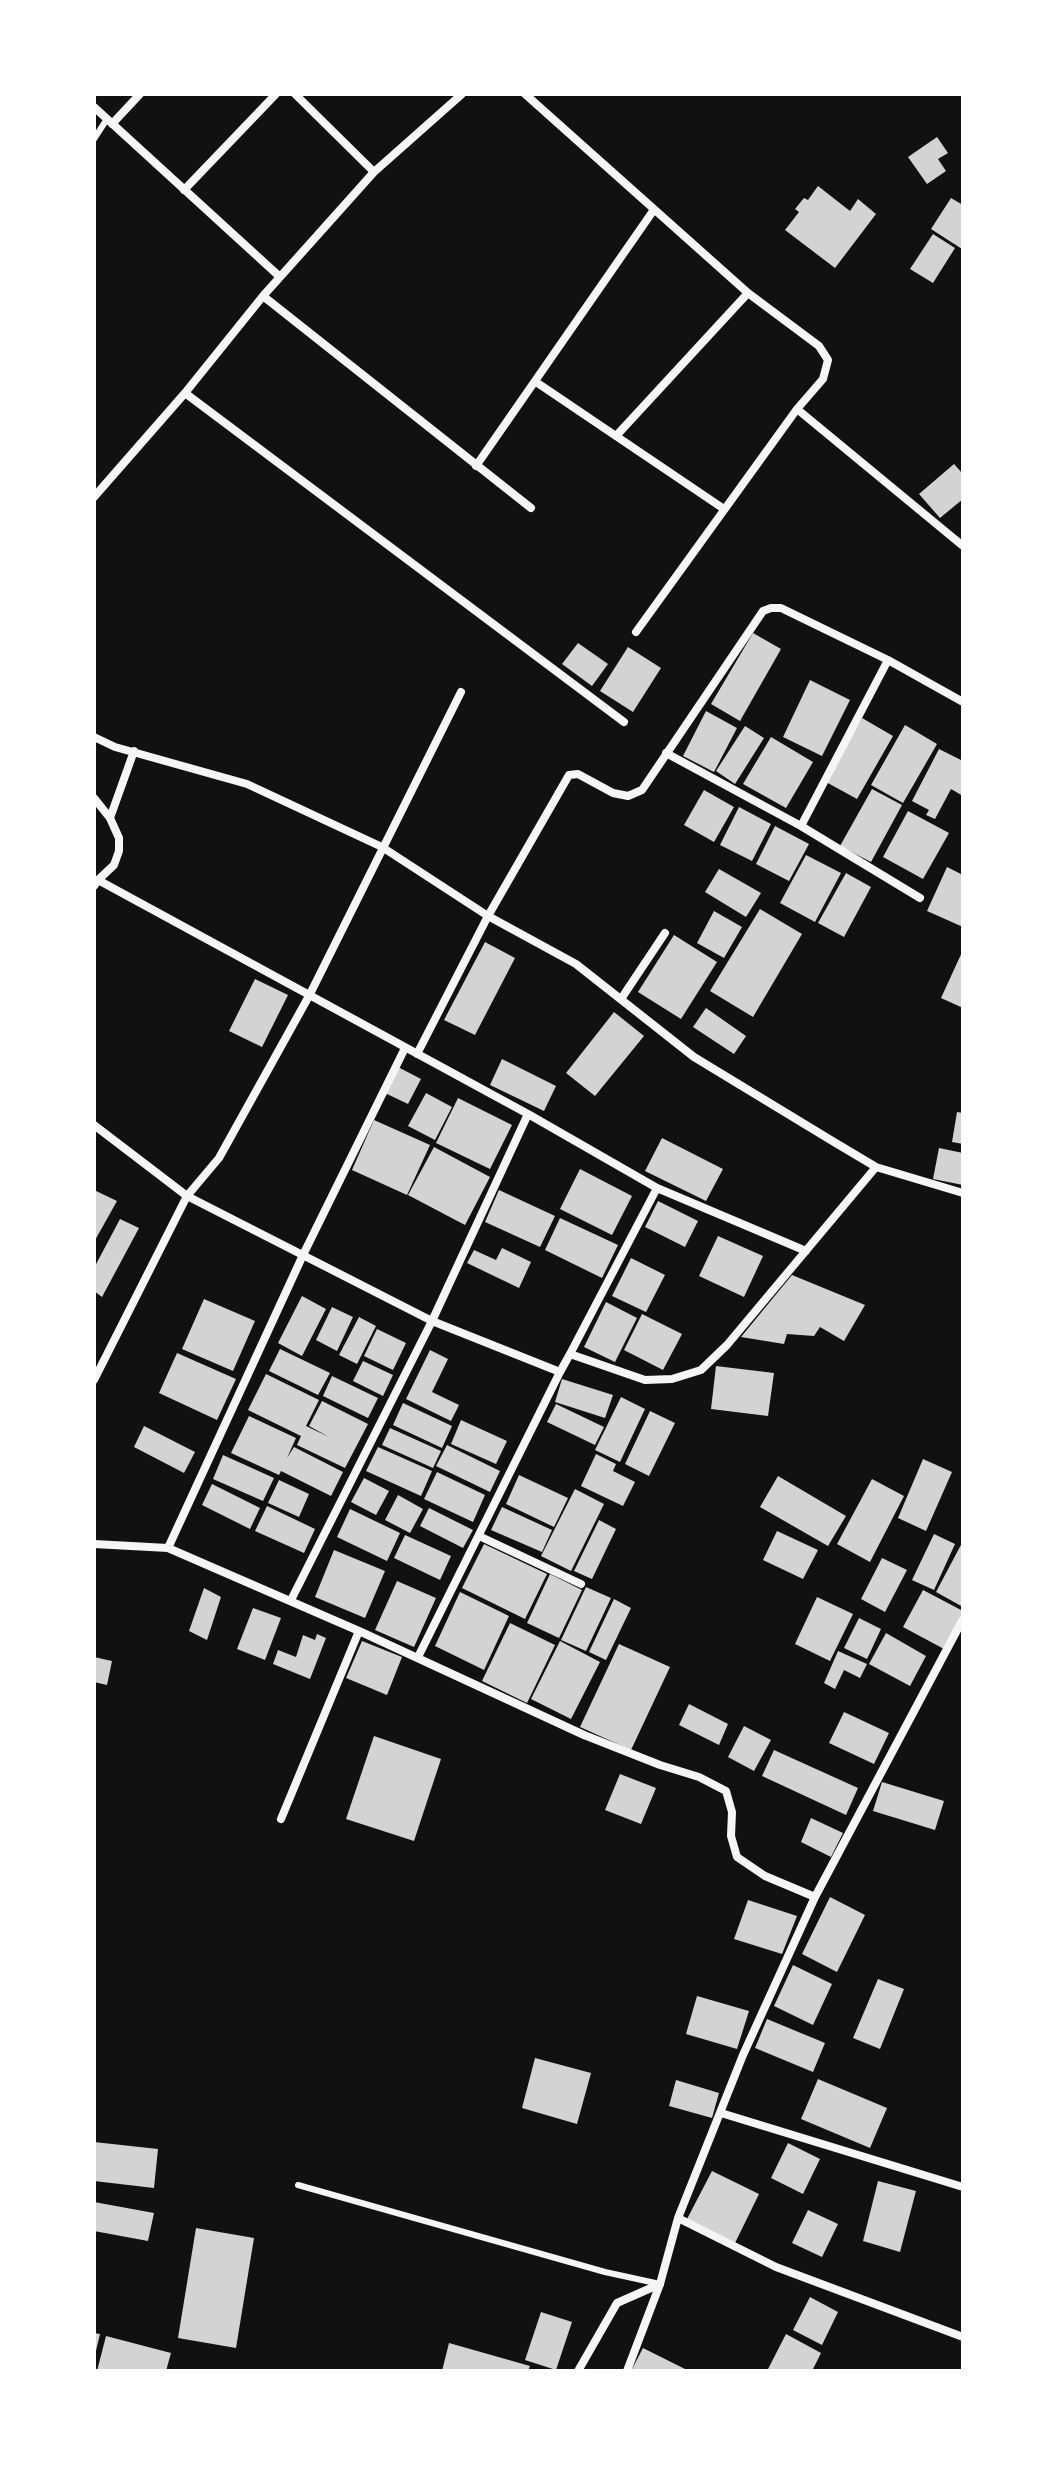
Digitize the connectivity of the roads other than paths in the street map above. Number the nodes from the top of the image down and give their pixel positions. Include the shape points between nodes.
1 (140, 94) edge
2 (276, 94) edge
3 (295, 94) edge
4 (462, 94) edge
5 (525, 94) edge
6 (94, 107) edge
7 (109, 122) junction
8 (94, 139) edge
9 (374, 172) junction
10 (184, 190) junction
11 (653, 211) junction
12 (280, 277) junction
13 (748, 293) junction
14 (263, 296) junction
15 (536, 382) junction
16 (185, 393) junction
17 (797, 409) junction
18 (616, 436) junction
19 (476, 466) junction
20 (94, 497) edge
21 (531, 508) dead end
22 (724, 509) junction
23 (963, 546) edge
24 (636, 632) dead end
25 (888, 660) junction
26 (461, 692) dead end
27 (963, 702) edge
28 (624, 722) dead end
29 (94, 737) edge
30 (134, 751) junction
31 (666, 753) junction
32 (94, 798) edge
33 (110, 818) junction
34 (801, 826) junction
35 (382, 847) junction
36 (96, 883) edge
37 (920, 898) dead end
38 (488, 916) junction
39 (665, 933) dead end
40 (309, 996) junction
41 (621, 999) junction
42 (405, 1048) junction
43 (417, 1054) junction
44 (528, 1114) junction
45 (94, 1125) edge
46 (876, 1167) junction
47 (657, 1188) junction
48 (963, 1193) edge
49 (187, 1196) junction
50 (806, 1251) junction
51 (303, 1255) junction
52 (432, 1321) junction
53 (570, 1354) junction
54 (560, 1372) junction
55 (94, 1380) edge
56 (479, 1536) junction
57 (94, 1544) edge
58 (168, 1548) junction
59 (581, 1584) dead end
60 (291, 1600) junction
61 (963, 1619) edge
62 (359, 1631) junction
63 (418, 1657) junction
64 (281, 1819) dead end
65 (815, 1897) junction
66 (721, 2113) junction
67 (298, 2185) dead end
68 (963, 2187) edge
69 (678, 2218) junction
70 (660, 2284) junction
71 (963, 2337) edge
72 (578, 2371) edge
73 (627, 2371) edge

1 - 7 street
2 - 10 street
3 - 9 street
4 - 9 street
5 - 11 street
6 - 7 street
7 - 8 lane
7 - 10 street
9 - 12 street
10 - 12 street
11 - 13 street
11 - 15 street
12 - 14 street
13 - 17 street via 819,346 828,360 823,379
13 - 18 street
14 - 16 street
14 - 19 street
15 - 18 street
15 - 19 street
16 - 20 street
16 - 28 street
17 - 22 street
17 - 23 street
18 - 22 street
19 - 21 street
22 - 24 street
25 - 27 street
25 - 31 street via 781,608 763,611
25 - 34 street
26 - 35 street
29 - 30 street
30 - 33 street
30 - 35 street via 247,784
31 - 34 street
31 - 38 street via 642,790 628,796 569,775
32 - 33 street
33 - 36 street via 119,851 114,865
34 - 37 street
35 - 38 street
35 - 40 street
36 - 40 street
38 - 41 street via 576,964
38 - 43 street
39 - 41 street
40 - 42 street
40 - 49 street via 219,1158
41 - 46 street via 694,1057
42 - 43 street
42 - 51 street
43 - 44 street
44 - 47 street
44 - 52 street
45 - 49 street
46 - 48 street
46 - 50 street
47 - 50 street
47 - 53 street
49 - 51 street
49 - 55 street
50 - 53 street via 701,1370 645,1380
51 - 52 street
51 - 58 street
52 - 54 street
52 - 60 street
53 - 54 street
54 - 56 street
56 - 59 street
56 - 63 street
57 - 58 street
58 - 60 street
60 - 62 street
61 - 65 street
62 - 63 street
62 - 64 street
63 - 65 street via 584,1735 726,1791 737,1857 765,1876
65 - 66 street
66 - 68 street
66 - 69 street
67 - 70 lane
69 - 70 street
69 - 71 street via 776,2267
70 - 72 street via 617,2303
70 - 73 street

